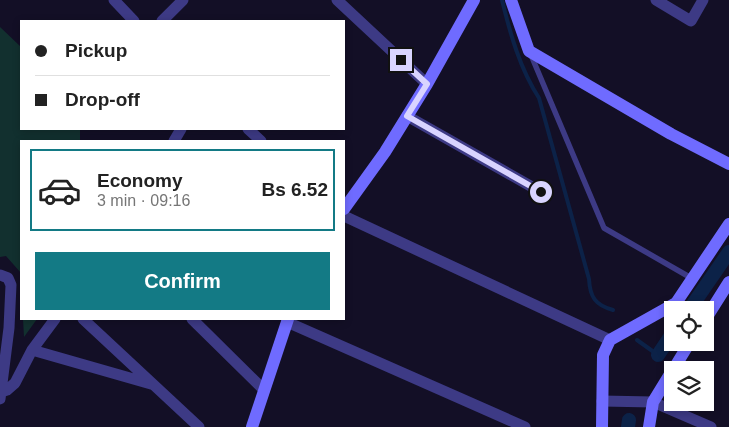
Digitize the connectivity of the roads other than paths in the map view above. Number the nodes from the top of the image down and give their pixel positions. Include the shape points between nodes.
1 (114, 0) edge
2 (183, 0) edge
3 (337, 0) edge
4 (474, 0) edge
5 (511, 0) edge
6 (656, 0) edge
7 (703, 0) edge
8 (133, 20) edge
9 (163, 20) edge
10 (529, 51) junction
11 (427, 84) junction
12 (407, 116) junction
13 (249, 130) edge
14 (260, 140) edge
15 (729, 164) edge
16 (541, 192) dead end
17 (345, 208) edge
18 (345, 216) edge
19 (729, 224) edge
20 (0, 274) edge
21 (693, 278) junction
22 (729, 282) edge
23 (714, 306) edge
24 (55, 320) edge
25 (85, 320) edge
26 (193, 320) edge
27 (287, 320) edge
28 (610, 340) junction
29 (32, 350) junction
30 (664, 384) edge
31 (153, 385) junction
32 (264, 390) junction
33 (1, 396) edge
34 (602, 401) junction
35 (653, 402) junction
36 (199, 427) edge
37 (252, 427) edge
38 (525, 427) edge
39 (602, 427) edge
40 (649, 427) edge
41 (711, 427) edge

1 - 8 street
2 - 9 street
3 - 11 street
4 - 11 street
5 - 10 street
6 - 7 street via 692,21
10 - 15 street
10 - 21 lane via 604,228
11 - 12 street
12 - 16 street
12 - 17 street
13 - 14 street
18 - 28 street
19 - 21 street
20 - 33 street via 8,278 11,285
21 - 28 street via 676,303
22 - 23 street
24 - 29 street
25 - 31 street
26 - 32 street
27 - 32 street
27 - 38 street
28 - 34 street via 603,355
29 - 31 street
29 - 33 street via 14,383
30 - 35 street
31 - 36 street
32 - 37 street
34 - 35 street
34 - 39 street
35 - 40 street
35 - 41 street

